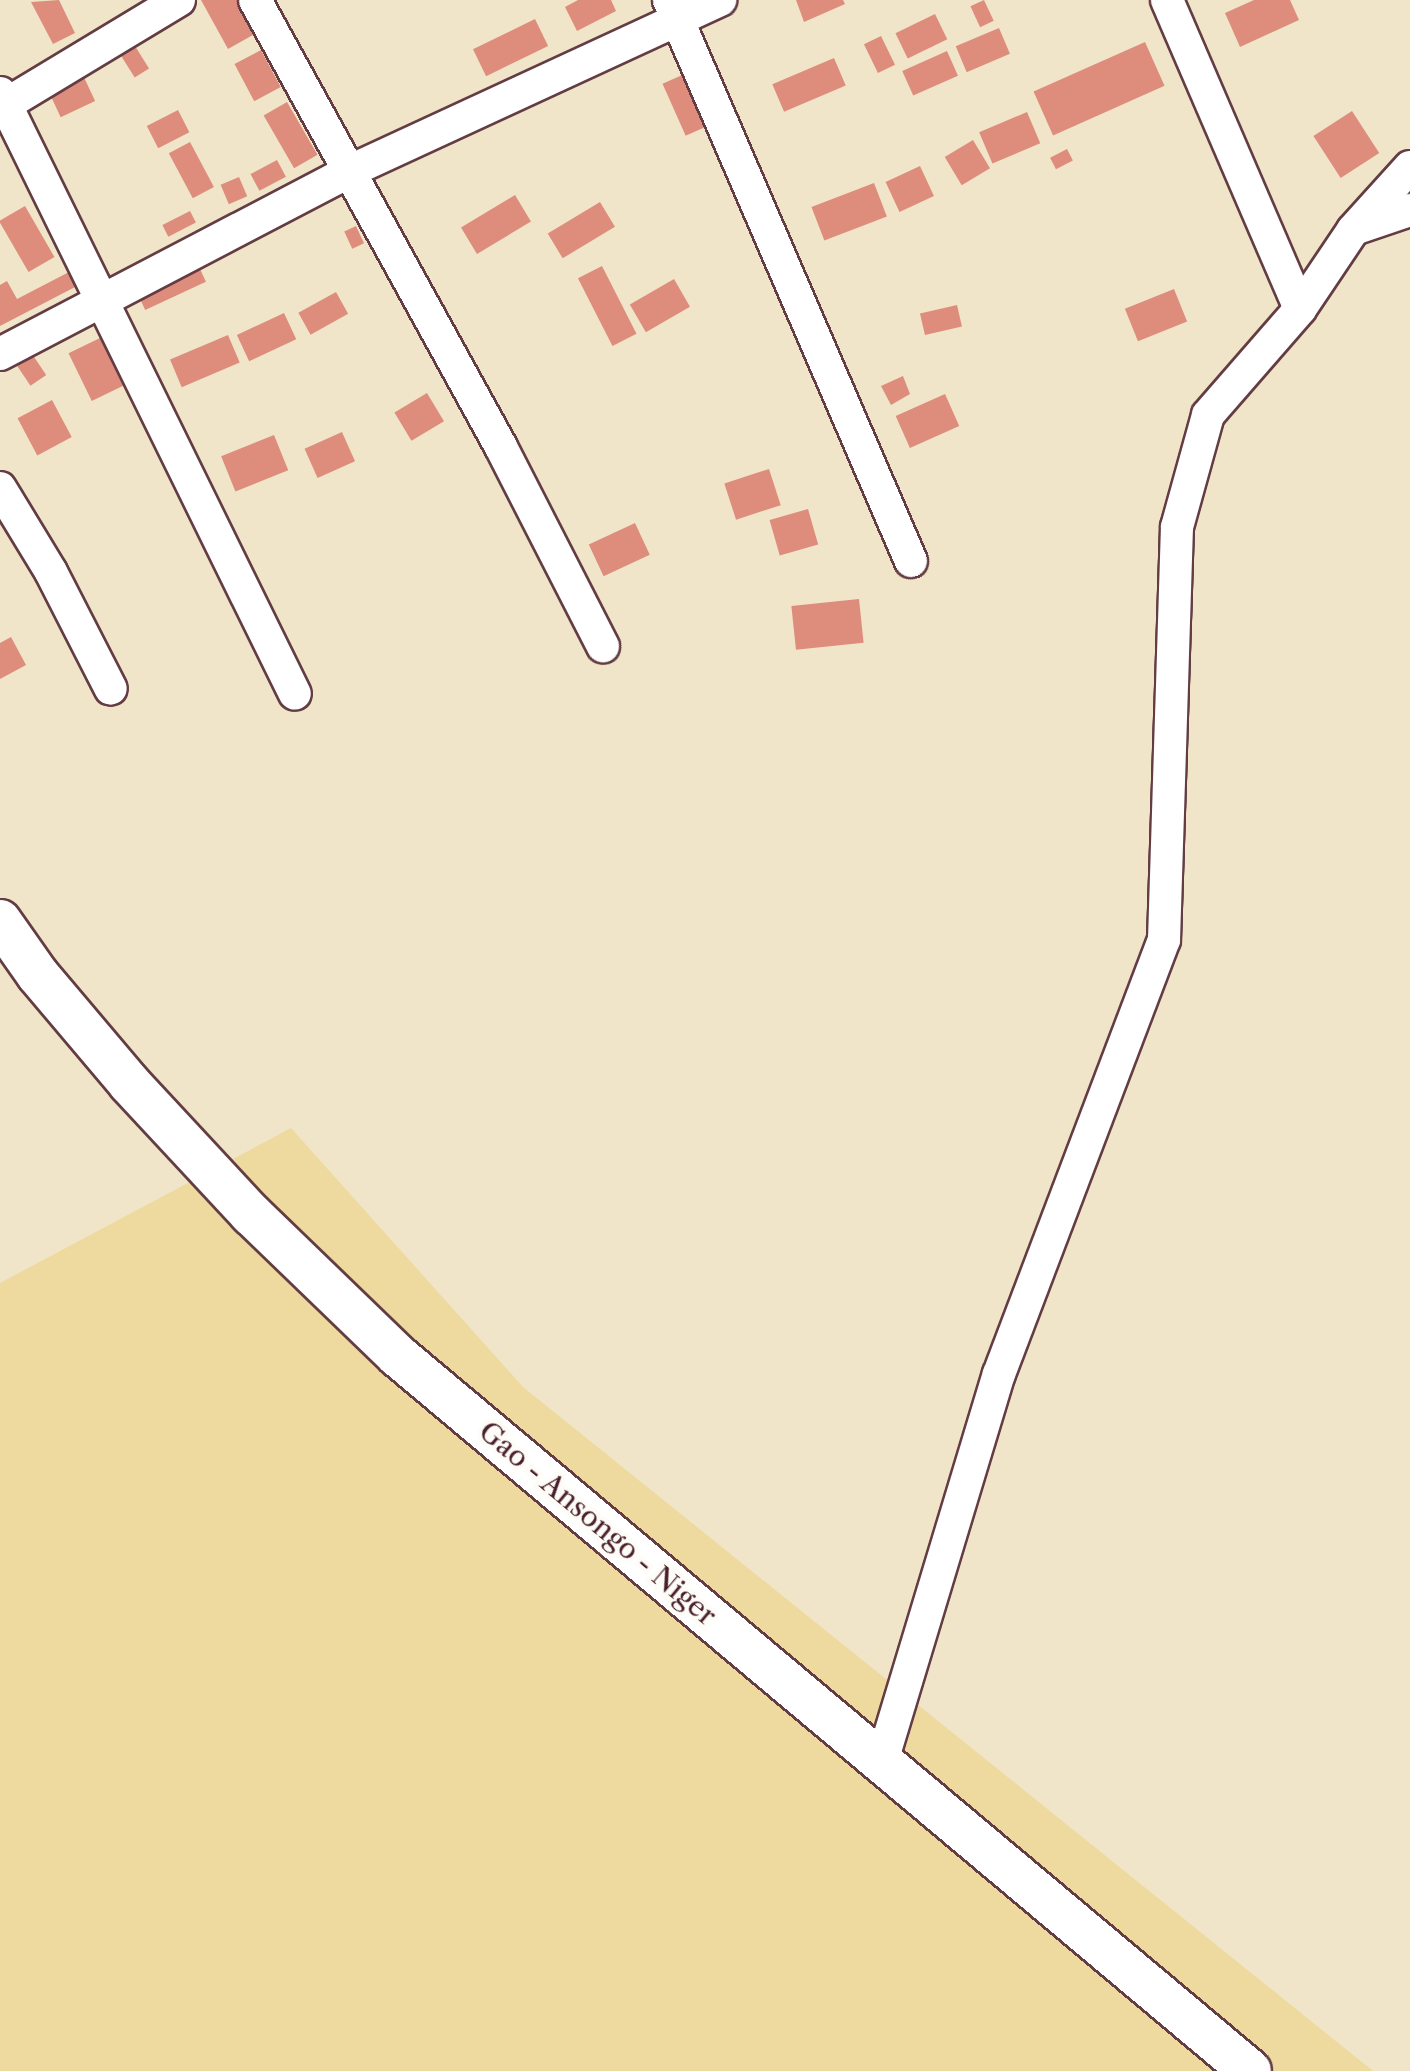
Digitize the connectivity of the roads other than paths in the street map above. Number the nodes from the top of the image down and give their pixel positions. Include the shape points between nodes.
1 (179, 0) edge
2 (255, 0) edge
3 (720, 0) edge
4 (1167, 0) edge
5 (673, 8) edge
6 (2, 102) edge
7 (1410, 166) edge
8 (350, 171) junction
9 (1410, 210) edge
10 (1353, 230) junction
11 (100, 302) junction
12 (1300, 309) junction
13 (0, 354) edge
14 (0, 488) edge
15 (911, 561) dead end
16 (603, 646) dead end
17 (111, 689) dead end
18 (295, 694) dead end
19 (0, 920) edge
20 (882, 1762) junction
21 (1250, 2071) edge

1 - 6 street
2 - 8 street
3 - 5 street
4 - 12 street
5 - 8 street
5 - 15 street
6 - 11 street
7 - 10 street
8 - 11 street
8 - 16 street
9 - 10 street
10 - 12 street
11 - 13 street
11 - 18 street
12 - 20 street via 1208,415 1177,527 1164,940 999,1374
14 - 17 street
19 - 20 main road, Gao - Ansongo - Niger via 130,1084 251,1214 398,1356
20 - 21 main road, Gao - Ansongo - Niger

